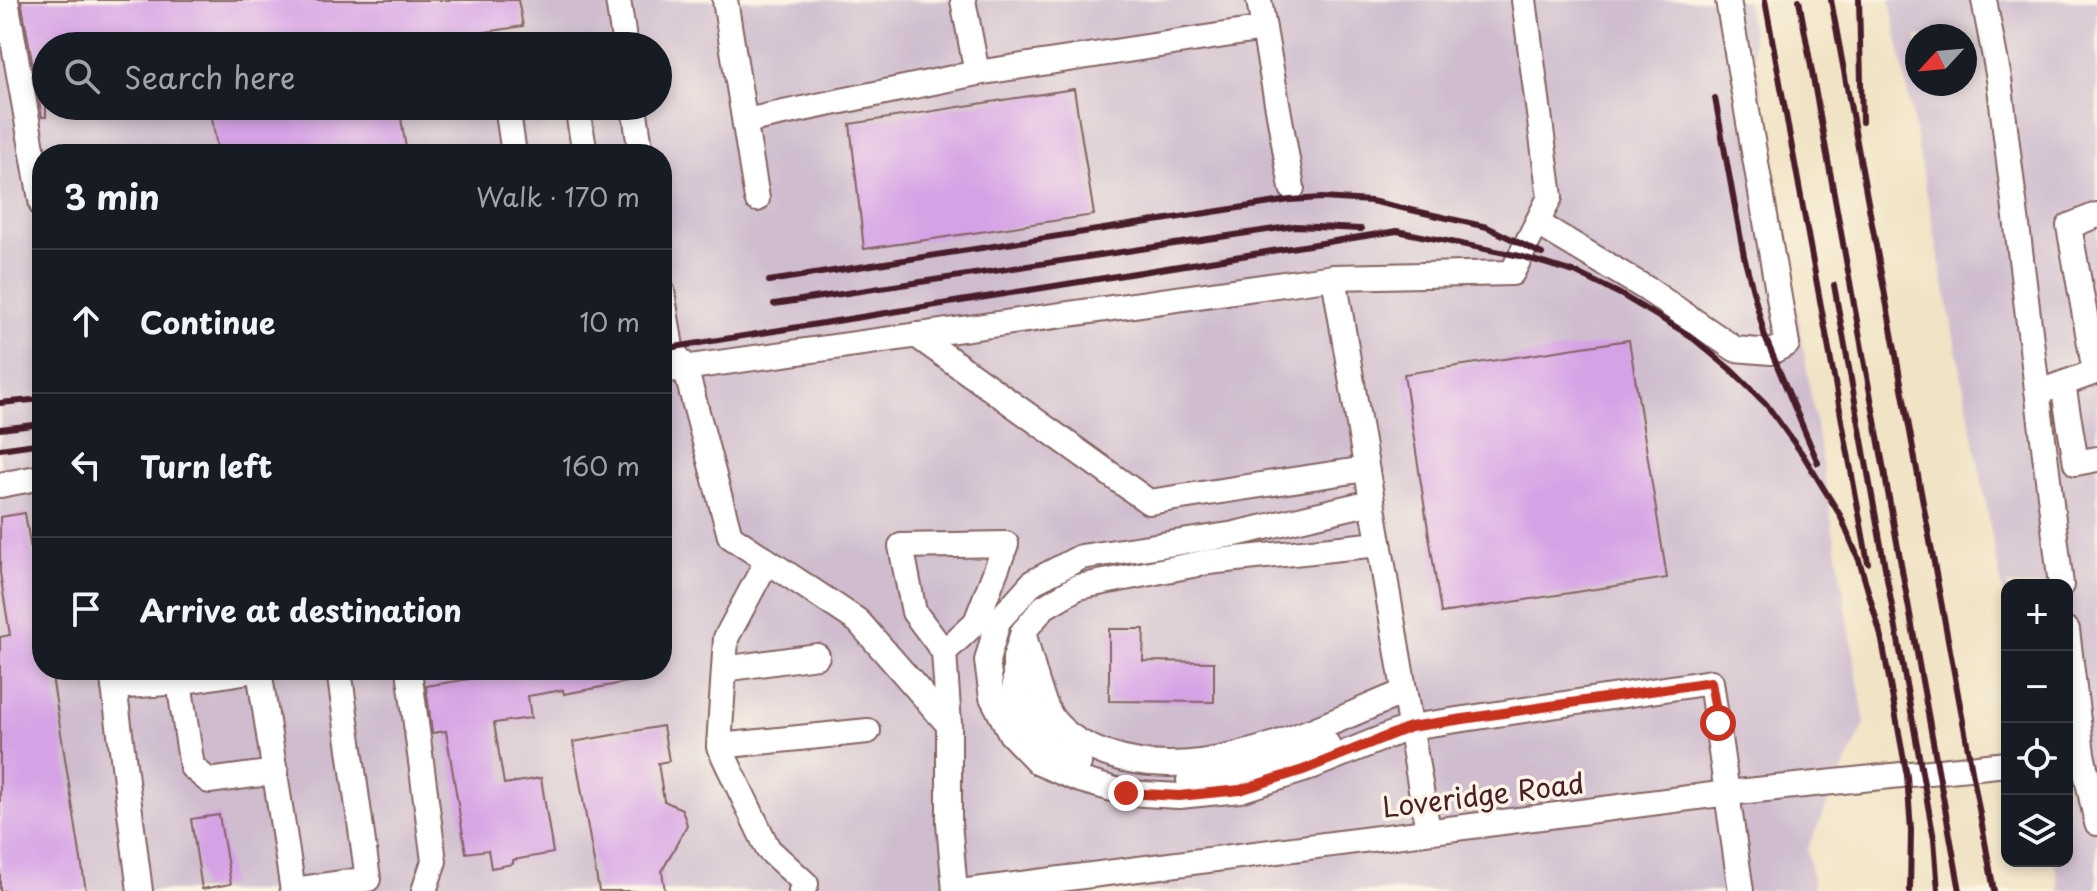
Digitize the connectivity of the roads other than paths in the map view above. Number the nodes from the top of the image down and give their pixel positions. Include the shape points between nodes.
1 (6, 0) edge
2 (618, 0) edge
3 (725, 0) edge
4 (963, 0) edge
5 (1259, 0) edge
6 (1524, 0) edge
7 (1728, 0) edge
8 (1984, 0) edge
9 (1264, 29) junction
10 (623, 32) edge
11 (977, 73) junction
12 (509, 120) edge
13 (579, 120) edge
14 (636, 120) edge
15 (745, 121) junction
16 (513, 144) edge
17 (583, 144) edge
18 (640, 144) edge
19 (32, 148) edge
20 (1292, 188) dead end
21 (757, 199) dead end
22 (2097, 215) edge
23 (1537, 223) junction
24 (1334, 277) junction
25 (916, 335) junction
26 (674, 369) edge
27 (2063, 384) junction
28 (2037, 389) junction
29 (2097, 459) edge
30 (1366, 469) junction
31 (32, 479) edge
32 (0, 485) edge
33 (1372, 502) junction
34 (1379, 544) junction
35 (767, 561) junction
36 (2060, 579) edge
37 (2070, 651) edge
38 (944, 652) junction
39 (817, 656) dead end
40 (724, 669) junction
41 (113, 680) edge
42 (146, 680) edge
43 (192, 680) edge
44 (260, 680) edge
45 (340, 680) edge
46 (410, 680) edge
47 (179, 682) junction
48 (1407, 709) junction
49 (949, 725) junction
50 (868, 731) dead end
51 (719, 746) junction
52 (2082, 754) edge
53 (2001, 765) edge
54 (276, 772) junction
55 (1728, 793) junction
56 (2097, 823) edge
57 (1428, 831) junction
58 (140, 891) edge
59 (293, 891) edge
60 (424, 891) edge
61 (801, 891) edge
62 (955, 891) edge
63 (968, 891) edge
64 (1741, 891) edge

1 - 19 street
2 - 10 street
3 - 15 street
4 - 11 street
5 - 9 street
6 - 23 street via 1550,197
7 - 23 street via 1787,344 1771,352 1735,349
8 - 28 street via 1999,79
9 - 11 street
9 - 20 street
11 - 15 street
12 - 16 street
13 - 17 street
14 - 18 street
15 - 21 street
22 - 27 street via 2069,226 2095,372
23 - 24 street via 1512,273
24 - 25 street
24 - 30 street
25 - 26 street
25 - 30 street via 1149,502
26 - 35 street via 730,536
27 - 28 street
27 - 29 street via 2076,463
28 - 36 street
30 - 33 street
31 - 32 street
33 - 34 street
33 - 48 street via 1235,534 1081,557 1033,582 998,621 987,661 992,697 1011,734 1039,763 1126,793 1179,796 1240,790 1303,770
34 - 48 street
34 - 48 street via 1208,562 1078,587 1044,607 1023,632 1015,658 1015,692 1046,747 1114,777 1153,781 1203,779 1260,767
35 - 40 street via 726,638
35 - 49 street via 858,621
37 - 52 street
38 - 38 street via 914,612 901,546 1006,544 976,622
38 - 49 street
39 - 40 street
40 - 51 street
41 - 58 street
42 - 47 street
43 - 47 street
44 - 54 street
45 - 59 street via 368,879
46 - 60 street via 434,861
47 - 54 street via 192,767 209,781
48 - 55 street via 1711,682
48 - 57 street
49 - 62 street
50 - 51 street
51 - 61 street via 768,849 806,884
52 - 56 street
53 - 55 street, Loveridge Road
54 - 59 street
55 - 57 street, Loveridge Road
55 - 64 street
57 - 63 street, Loveridge Road

